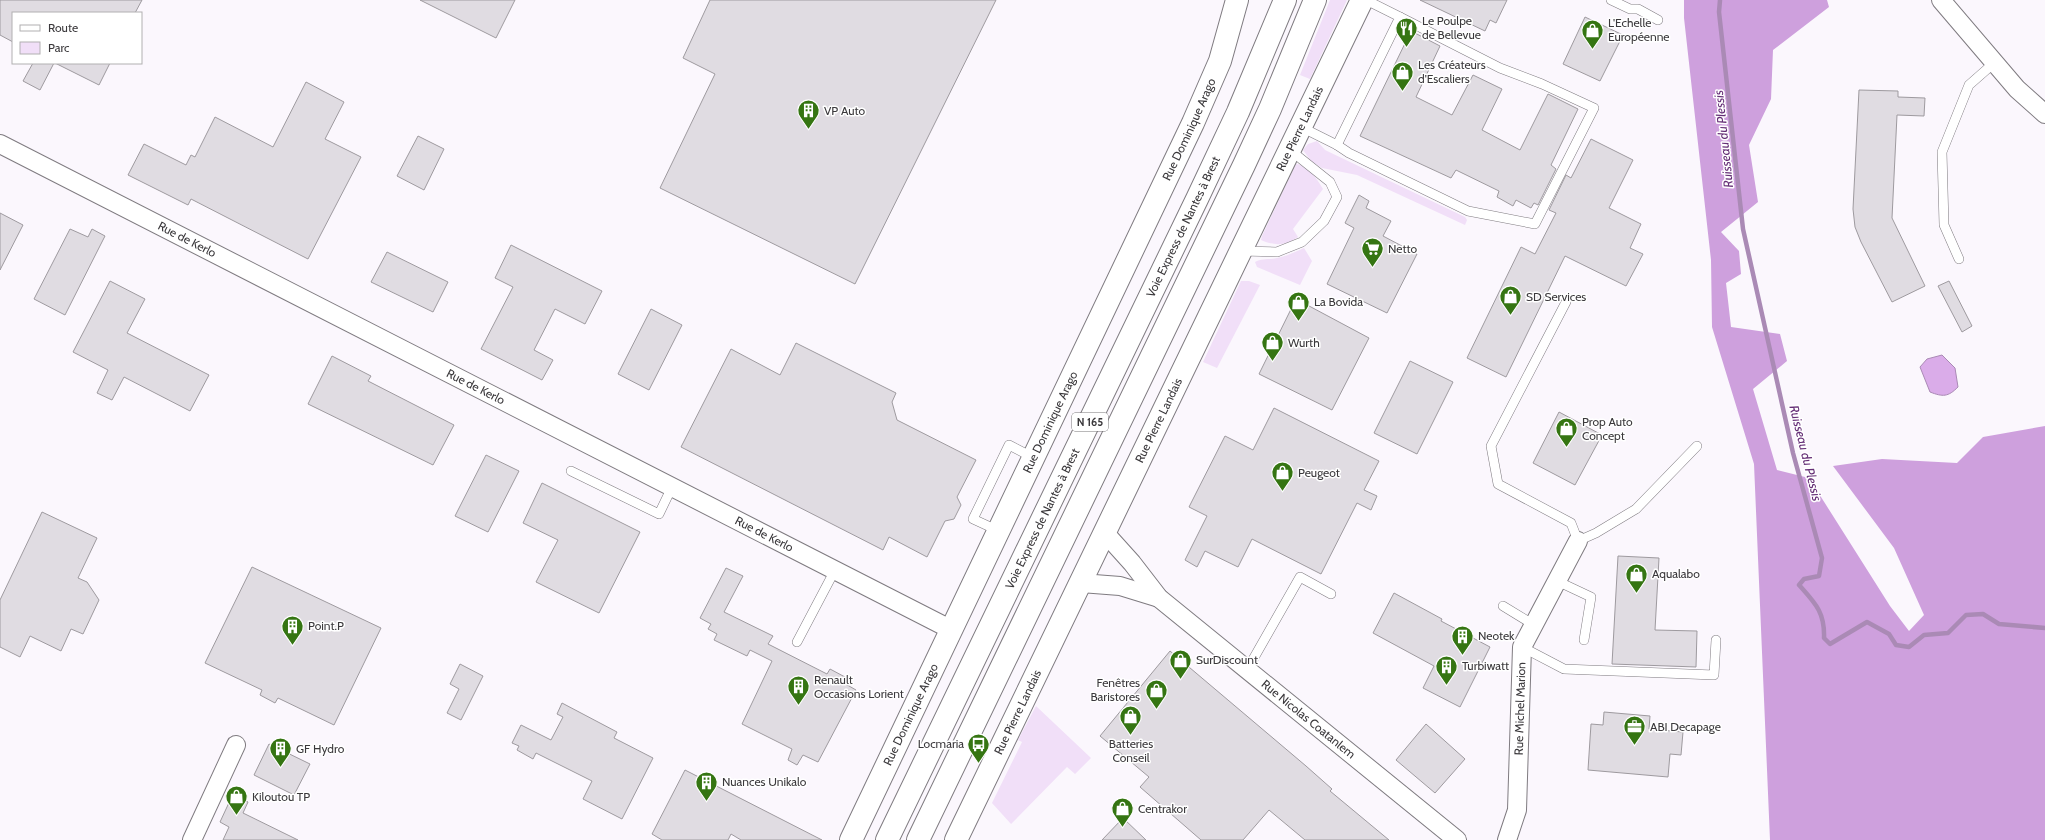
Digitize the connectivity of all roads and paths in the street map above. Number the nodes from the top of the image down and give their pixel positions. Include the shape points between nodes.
1 (1237, 0) edge
2 (1285, 0) edge
3 (1314, 0) edge
4 (1362, 0) edge
5 (1366, 0) edge
6 (1611, 0) edge
7 (1941, 0) edge
8 (1400, 17) junction
9 (1658, 20) dead end
10 (1994, 63) junction
11 (2045, 114) edge
12 (1301, 126) junction
13 (0, 144) edge
14 (1337, 144) junction
15 (1290, 150) junction
16 (1241, 251) junction
17 (1959, 259) dead end
18 (1566, 302) dead end
19 (1697, 446) dead end
20 (1034, 458) junction
21 (571, 470) dead end
22 (672, 487) junction
23 (999, 531) junction
24 (1105, 533) junction
25 (1578, 541) junction
26 (835, 570) junction
27 (1556, 581) junction
28 (1081, 583) junction
29 (1331, 594) dead end
30 (1159, 598) junction
31 (1502, 606) dead end
32 (1534, 625) junction
33 (952, 630) junction
34 (1584, 640) dead end
35 (1716, 640) dead end
36 (797, 642) dead end
37 (1522, 647) junction
38 (1247, 670) junction
39 (236, 745) dead end
40 (192, 840) edge
41 (850, 840) edge
42 (887, 840) edge
43 (918, 840) edge
44 (956, 840) edge
45 (1458, 840) edge
46 (1506, 840) edge

1 - 20 main road, Rue Dominique Arago via 1220,61 1193,123
2 - 42 main road, Voie Express de Nantes à Brest / N 165 via 1201,193
3 - 43 main road, N 165 via 1273,102 1244,165
4 - 12 main road, Rue Pierre Landais
5 - 8 lane
6 - 9 lane via 1630,9 1638,9
7 - 10 street
8 - 14 lane
8 - 14 lane via 1500,68 1594,108 1535,224 1468,211 1349,153
10 - 11 street via 2017,89
10 - 17 lane via 1969,85 1942,152 1944,225
12 - 14 lane
12 - 15 main road, Rue Pierre Landais
13 - 22 street, Rue de Kerlo
15 - 16 main road, Rue Pierre Landais
15 - 16 lane via 1330,182 1337,197 1324,221 1302,242 1277,252
16 - 24 main road, Rue Pierre Landais
18 - 25 lane via 1491,446 1498,484 1571,523
19 - 25 lane via 1636,509
20 - 23 main road, Rue Dominique Arago
20 - 23 lane via 1009,445 973,519
21 - 22 lane via 659,514
22 - 26 street, Rue de Kerlo
23 - 33 main road, Rue Dominique Arago
24 - 28 main road, Rue Pierre Landais
24 - 30 street, Rue Nicolas Coatanlem
25 - 27 street, Rue Michel Marion
26 - 33 street, Rue de Kerlo
26 - 36 lane
27 - 32 street, Rue Michel Marion
27 - 34 lane via 1591,597
28 - 30 street, Rue Nicolas Coatanlem via 1120,586
28 - 44 main road, Rue Pierre Landais
29 - 38 lane via 1300,577
30 - 38 street, Rue Nicolas Coatanlem
31 - 32 lane
32 - 37 street, Rue Michel Marion
33 - 41 main road, Rue Dominique Arago
35 - 37 lane via 1714,675 1564,669
37 - 46 street, Rue Michel Marion via 1517,810
38 - 45 street, Rue Nicolas Coatanlem
39 - 40 street

